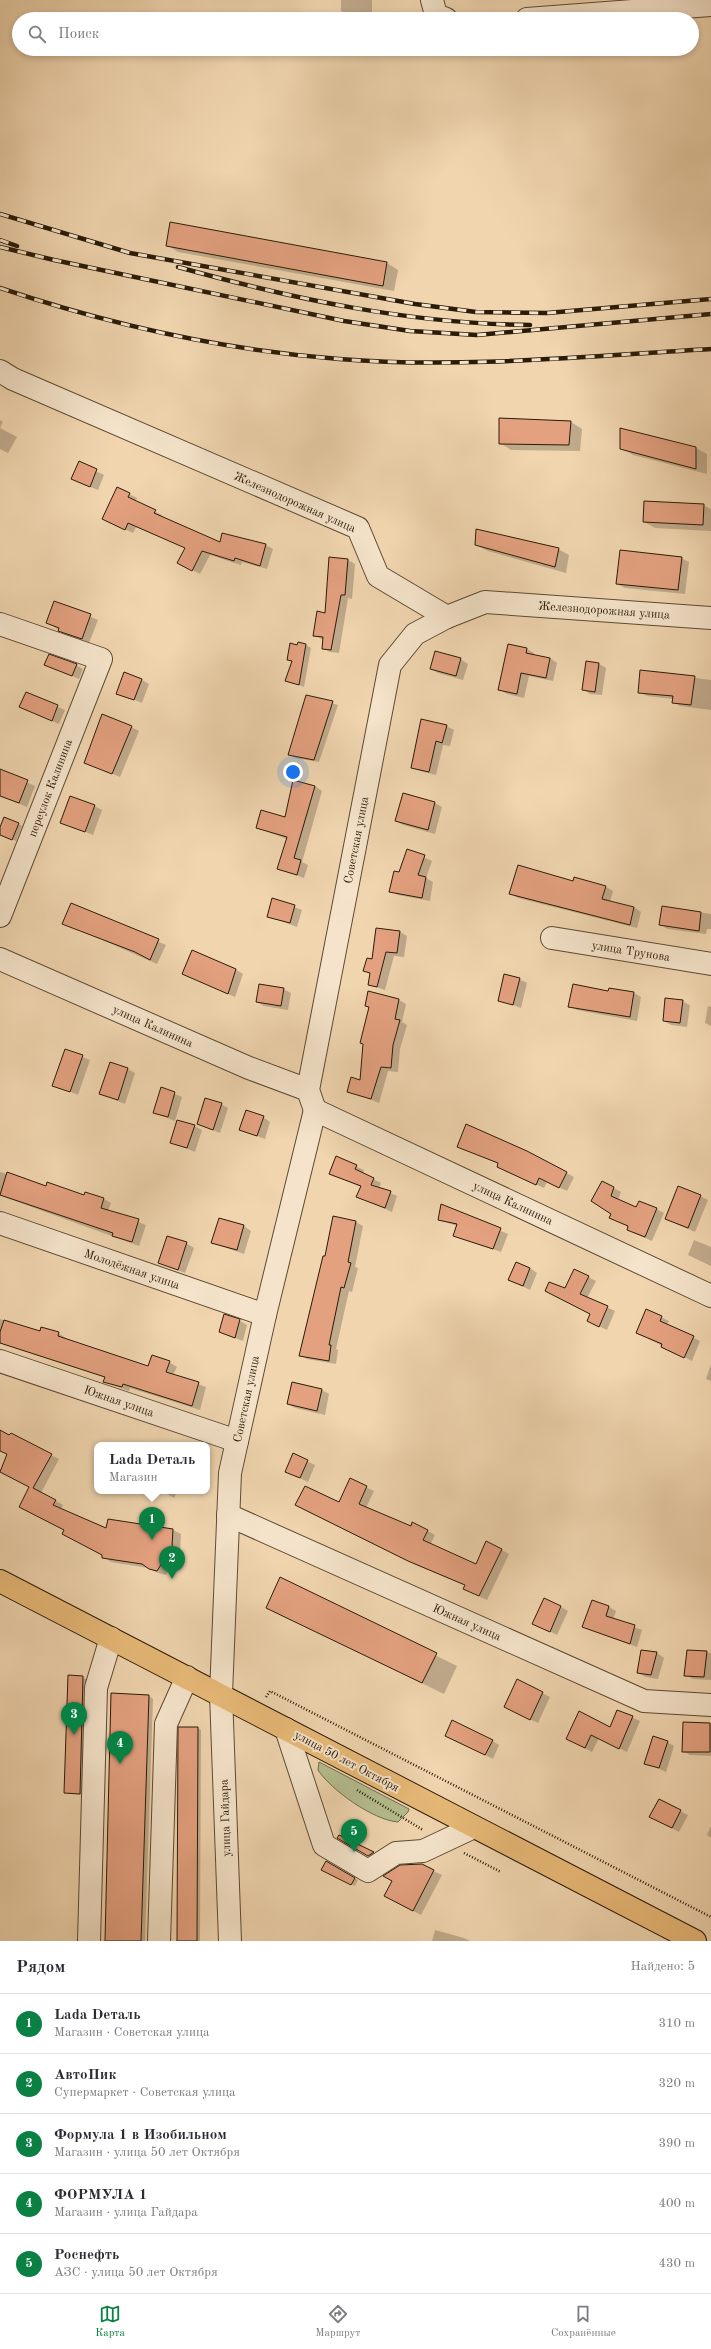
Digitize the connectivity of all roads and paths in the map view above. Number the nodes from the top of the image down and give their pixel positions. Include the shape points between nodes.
1 (432, 0) edge
2 (711, 5) edge
3 (435, 12) edge
4 (619, 12) edge
5 (0, 371) edge
6 (447, 617) junction
7 (711, 618) edge
8 (0, 624) edge
9 (0, 916) edge
10 (552, 938) dead end
11 (0, 960) edge
12 (711, 964) edge
13 (308, 1090) junction
14 (315, 1110) junction
15 (0, 1223) edge
16 (711, 1296) edge
17 (265, 1315) junction
18 (0, 1361) edge
19 (237, 1441) junction
20 (228, 1515) junction
21 (0, 1580) edge
22 (111, 1638) junction
23 (188, 1677) junction
24 (221, 1694) junction
25 (711, 1705) edge
26 (286, 1729) junction
27 (474, 1827) junction
28 (89, 1941) edge
29 (159, 1941) edge
30 (230, 1941) edge
31 (695, 1941) edge

1 - 3 street
2 - 4 street
5 - 6 street, Железнодорожная улица via 20,382 358,528 378,576
6 - 7 street, Железнодорожная улица via 485,602
6 - 13 street, Советская улица via 415,634 390,665
8 - 9 street, переулок Калинина via 101,659
10 - 12 street, улица Трунова
11 - 13 street, улица Калинина via 248,1068
13 - 14 street
14 - 16 street, улица Калинина
14 - 17 street, Советская улица
15 - 17 street, Молодёжная улица
17 - 19 street, Советская улица
18 - 19 street, Южная улица
19 - 20 street, Советская улица via 230,1473
20 - 24 street, Советская улица
20 - 25 street, Южная улица via 644,1701
21 - 22 main road, улица 50 лет Октября
22 - 23 main road, улица 50 лет Октября
22 - 28 street via 96,1688
23 - 24 main road, улица 50 лет Октября
23 - 29 street via 166,1724
24 - 26 main road, улица 50 лет Октября
24 - 30 street, улица Гайдара
26 - 27 main road, улица 50 лет Октября
26 - 27 street via 324,1845 368,1871 396,1853 423,1851
27 - 31 main road, улица 50 лет Октября

